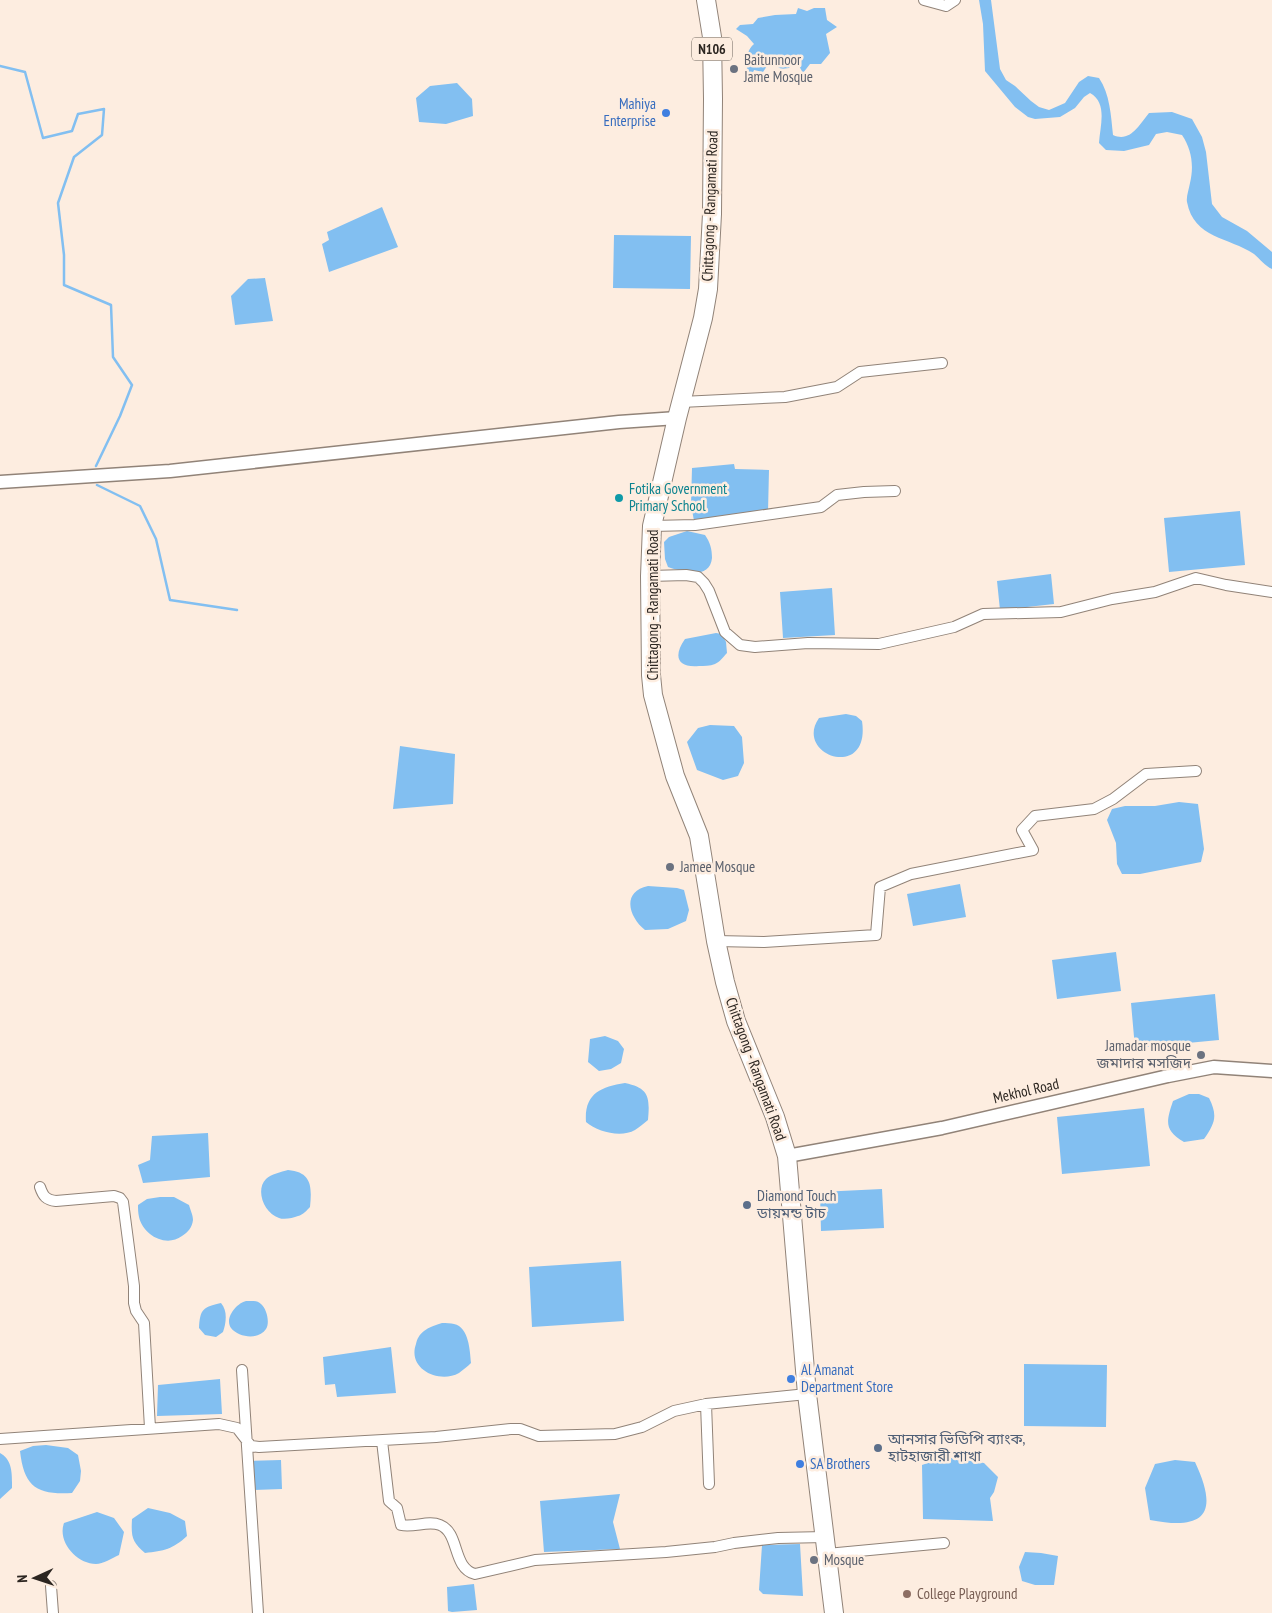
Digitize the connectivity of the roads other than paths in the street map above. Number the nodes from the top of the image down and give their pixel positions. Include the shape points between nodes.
1 (695, 0) edge
2 (706, 0) edge
3 (924, 0) edge
4 (955, 0) edge
5 (713, 99) junction
6 (942, 364) dead end
7 (679, 410) junction
8 (0, 482) edge
9 (895, 491) dead end
10 (652, 526) junction
11 (650, 576) junction
12 (1272, 592) edge
13 (1196, 771) dead end
14 (716, 941) junction
15 (1272, 1071) edge
16 (787, 1156) junction
17 (40, 1187) dead end
18 (242, 1370) dead end
19 (807, 1394) junction
20 (706, 1404) junction
21 (150, 1428) junction
22 (0, 1439) edge
23 (246, 1441) junction
24 (382, 1441) junction
25 (709, 1484) dead end
26 (944, 1543) dead end
27 (826, 1546) junction
28 (51, 1586) dead end
29 (53, 1613) edge
30 (258, 1613) edge
31 (834, 1613) edge

1 - 5 highway
2 - 5 highway, Chittagong - Rangamati Road / N106 via 712,37
3 - 4 street via 946,6
5 - 7 highway, Chittagong - Rangamati Road / N106 via 708,288
6 - 7 street via 860,372 837,387
7 - 8 street via 619,422 170,472
7 - 10 highway, Chittagong - Rangamati Road / N106
9 - 10 street via 837,495 821,507 695,525
10 - 11 highway, Chittagong - Rangamati Road / N106
11 - 12 street via 698,577 709,591 725,632 740,644 754,647 808,643 879,644 954,628 983,614 1061,612 1155,592 1196,578
11 - 14 highway, Chittagong - Rangamati Road / N106 via 653,695 675,776 699,836
13 - 14 street via 1146,774 1094,809 1035,816 1022,830 1033,850 911,874 880,887 876,935 764,942
14 - 16 highway, Chittagong - Rangamati Road / N106 via 736,1021 775,1117
15 - 16 street, Mekhol Road via 1214,1067 942,1128
16 - 19 highway, Chittagong - Rangamati Road / N106
17 - 21 street via 43,1196 49,1200 114,1196 123,1202 134,1303 144,1324
18 - 23 street
19 - 20 street
19 - 27 highway, Chittagong - Rangamati Road / N106
20 - 24 street via 674,1411 642,1427 615,1434 539,1436 510,1429
20 - 25 street
21 - 22 street
21 - 23 street via 228,1425 237,1428
23 - 24 street via 259,1447
23 - 30 street
24 - 27 street via 389,1501 397,1508 401,1525 441,1526 450,1537 464,1569 475,1574 535,1560 666,1552 778,1538
26 - 27 street
27 - 31 highway, Chittagong - Rangamati Road / N106
28 - 29 street

